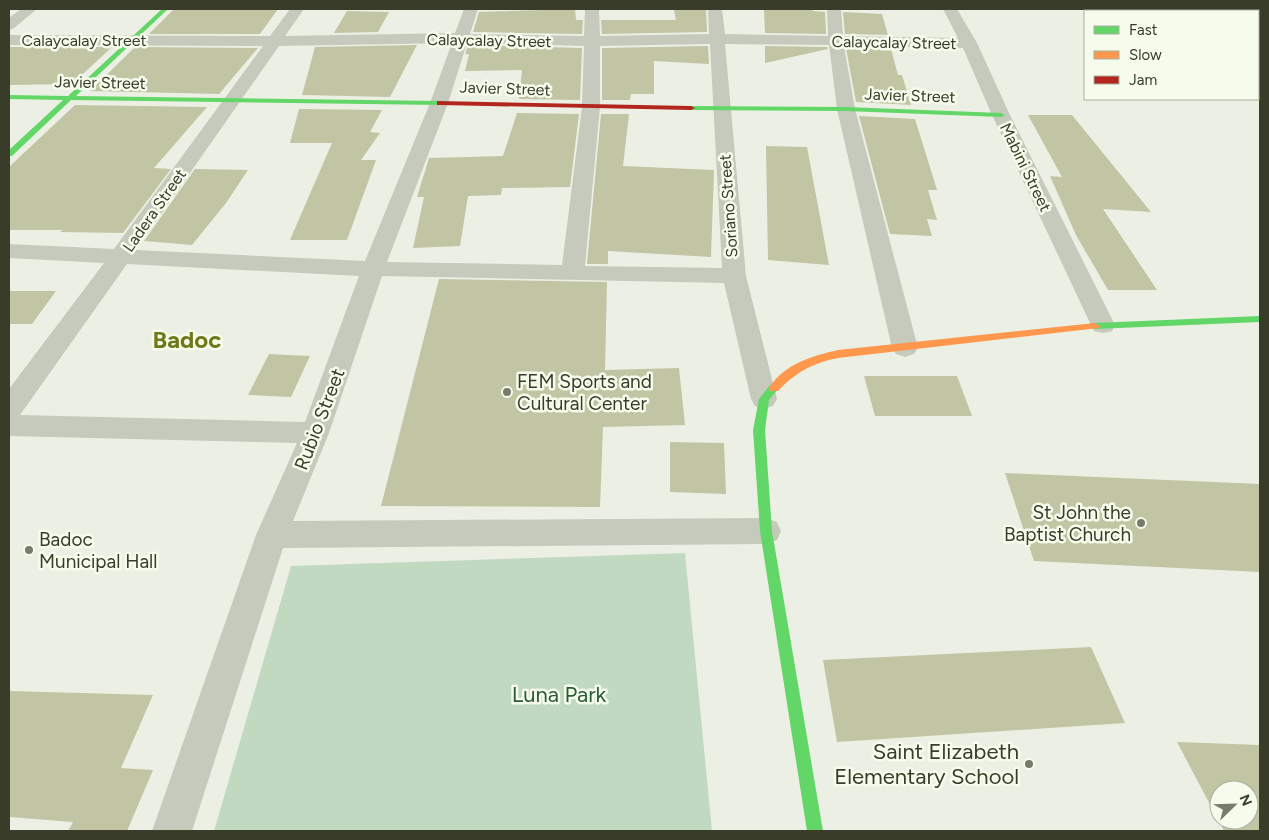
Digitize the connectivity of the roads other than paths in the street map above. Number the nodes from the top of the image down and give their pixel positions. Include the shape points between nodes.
1 (30, 9) edge
2 (165, 9) edge
3 (297, 9) edge
4 (471, 9) edge
5 (592, 9) edge
6 (715, 9) edge
7 (834, 9) edge
8 (950, 9) edge
9 (9, 25) edge
10 (461, 38) junction
11 (717, 39) junction
12 (9, 40) edge
13 (133, 40) junction
14 (276, 41) junction
15 (592, 41) junction
16 (836, 42) junction
17 (969, 43) junction
18 (9, 97) edge
19 (69, 98) junction
20 (231, 101) junction
21 (439, 102) junction
22 (591, 107) junction
23 (721, 108) junction
24 (846, 109) junction
25 (1000, 115) junction
26 (9, 154) edge
27 (9, 251) edge
28 (121, 256) junction
29 (373, 269) junction
30 (573, 272) junction
31 (734, 276) junction
32 (1260, 319) edge
33 (1103, 325) junction
34 (905, 348) junction
35 (764, 399) junction
36 (9, 409) edge
37 (9, 425) edge
38 (315, 434) junction
39 (766, 531) junction
40 (272, 535) junction
41 (172, 831) edge
42 (815, 831) edge

1 - 9 street
2 - 13 street
3 - 14 street, Ladera Street
4 - 10 street, Rubio Street
5 - 15 street
6 - 11 street, Soriano Street
7 - 16 street
8 - 17 street, Mabini Street
10 - 14 street, Calaycalay Street
10 - 15 street, Calaycalay Street
10 - 21 street, Rubio Street
11 - 15 street, Calaycalay Street
11 - 16 street, Calaycalay Street
11 - 23 street, Soriano Street
12 - 13 street, Calaycalay Street
13 - 14 street, Calaycalay Street
13 - 19 street
14 - 20 street, Ladera Street
15 - 22 street
16 - 17 street, Calaycalay Street
16 - 24 street
17 - 25 street, Mabini Street
18 - 19 street, Javier Street
19 - 20 street, Javier Street
19 - 26 street
20 - 21 street, Javier Street
20 - 28 street, Ladera Street
21 - 22 street, Javier Street
21 - 29 street, Rubio Street
22 - 23 street, Javier Street
22 - 30 street
23 - 24 street, Javier Street
23 - 31 street, Soriano Street
24 - 25 street, Javier Street
24 - 34 street
25 - 33 street, Mabini Street
27 - 28 street
28 - 29 street
28 - 36 street, Ladera Street
29 - 30 street
29 - 38 street, Rubio Street
30 - 31 street
31 - 35 street, Soriano Street
32 - 33 street
33 - 34 street
34 - 35 street via 812,359 788,372
35 - 39 street via 759,430
37 - 38 street
38 - 40 street, Rubio Street
39 - 40 street
39 - 42 street
40 - 41 street, Rubio Street

